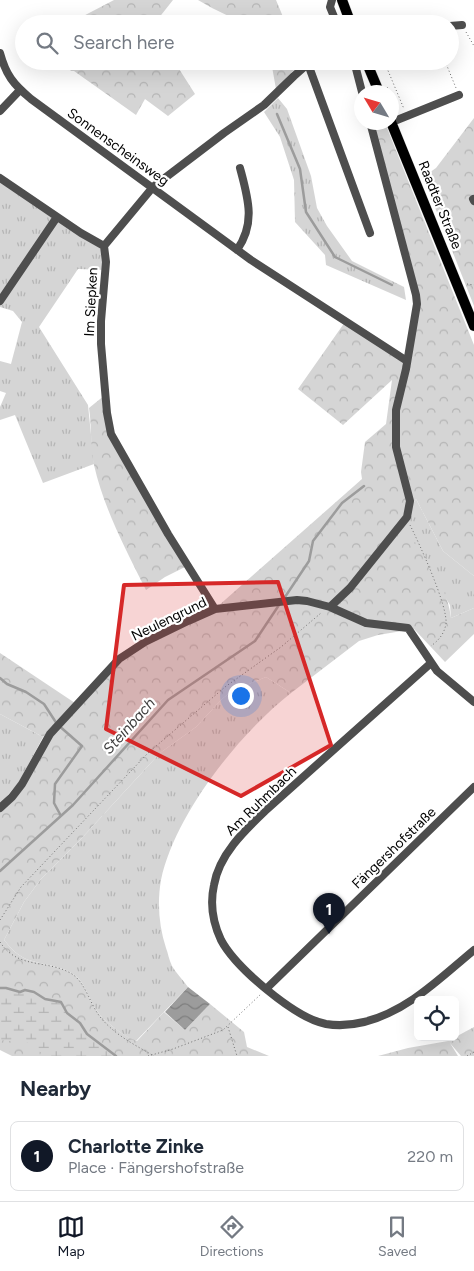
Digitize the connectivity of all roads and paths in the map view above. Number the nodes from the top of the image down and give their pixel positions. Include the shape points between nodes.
1 (332, 0) edge
2 (342, 0) edge
3 (333, 15) edge
4 (348, 15) edge
5 (459, 25) edge
6 (462, 25) joint
7 (474, 46) edge
8 (0, 53) edge
9 (301, 70) edge
10 (312, 70) edge
11 (356, 70) edge
12 (370, 70) edge
13 (389, 70) edge
14 (449, 70) edge
15 (395, 78) dead end
16 (392, 80) junction
17 (360, 85) edge
18 (376, 85) edge
19 (396, 85) edge
20 (20, 90) junction
21 (459, 94) joint
22 (402, 97) dead end
23 (400, 98) joint
24 (0, 111) edge
25 (407, 116) junction
26 (399, 119) edge
27 (372, 130) edge
28 (396, 130) edge
29 (240, 168) dead end
30 (0, 178) edge
31 (153, 187) junction
32 (57, 217) junction
33 (370, 232) dead end
34 (104, 246) junction
35 (237, 250) junction
36 (0, 301) edge
37 (474, 326) edge
38 (408, 361) junction
39 (407, 517) junction
40 (330, 607) junction
41 (215, 609) junction
42 (424, 650) junction
43 (431, 662) junction
44 (474, 702) edge
45 (474, 788) edge
46 (0, 808) edge
47 (0, 920) edge
48 (0, 942) edge
49 (474, 950) edge
50 (266, 989) junction
51 (228, 1026) junction
52 (474, 1052) edge
53 (151, 1054) junction
54 (148, 1056) edge
55 (154, 1056) edge
56 (237, 1056) edge
57 (467, 1056) edge

1 - 3 street via 330,7
2 - 4 main road
5 - 6 street
6 - 7 path
8 - 20 street, Sonnenscheinsweg via 4,68
9 - 31 street via 264,105
10 - 33 street
11 - 17 street
12 - 18 main road
13 - 16 path
14 - 21 path
15 - 16 path
16 - 19 path
20 - 24 street
20 - 31 street, Sonnenscheinsweg
21 - 25 street
22 - 23 path
23 - 25 path
25 - 26 street
27 - 38 street via 416,295
28 - 37 main road, Raadter Straße
29 - 35 street via 248,196 249,222
30 - 32 street
31 - 34 street
31 - 35 street, Sonnenscheinsweg
32 - 34 street
32 - 36 street
34 - 41 street, Im Siepken via 101,344 111,434
35 - 38 street, Sonnenscheinsweg
38 - 39 street via 396,410 395,429 396,447 410,501
39 - 40 street via 350,588
39 - 42 path via 446,616 440,638
40 - 41 street, Neulengrund via 297,600
40 - 42 street, Neulengrund via 366,623 408,628
40 - 47 path via 282,647 224,687 148,753 21,887
41 - 46 street, Neulengrund via 145,642 119,659 54,730 22,784
42 - 43 street, Neulengrund
43 - 44 street, Neulengrund via 437,671
43 - 50 street, Am Ruhmbach via 250,825 222,862 212,899 217,931 234,958
45 - 50 street, Fängershofstraße
48 - 53 path via 8,952 24,961 71,974 102,1020 126,1040
49 - 50 street, Am Ruhmbach via 408,1004 364,1022 336,1025 318,1022 288,1006
50 - 51 path
51 - 53 path via 173,1049
51 - 56 path
52 - 57 path
53 - 54 path
53 - 55 path

